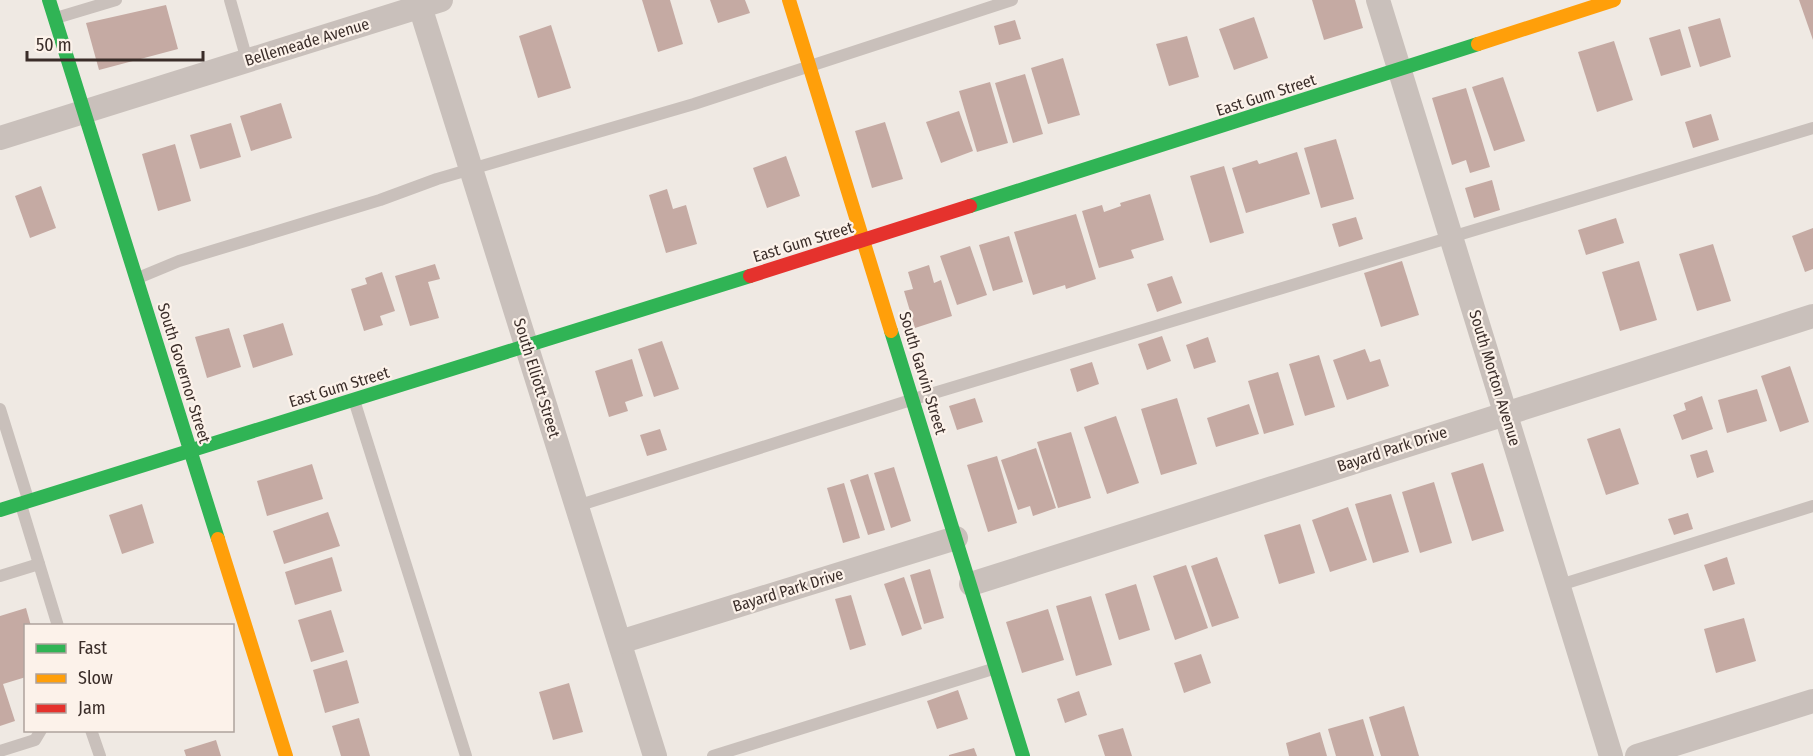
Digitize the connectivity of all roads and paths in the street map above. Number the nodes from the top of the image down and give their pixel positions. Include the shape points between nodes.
1 (49, 0) edge
2 (116, 0) edge
3 (230, 0) edge
4 (789, 0) edge
5 (1012, 0) edge
6 (1377, 0) edge
7 (1614, 0) edge
8 (426, 2) edge
9 (983, 4) edge
10 (55, 19) junction
11 (247, 60) junction
12 (809, 64) junction
13 (1400, 69) junction
14 (85, 111) junction
15 (1813, 128) edge
16 (0, 138) edge
17 (472, 170) junction
18 (1452, 237) junction
19 (865, 240) junction
20 (137, 278) junction
21 (1813, 316) edge
22 (528, 346) junction
23 (914, 399) junction
24 (354, 400) junction
25 (0, 409) edge
26 (1506, 412) junction
27 (191, 451) junction
28 (25, 502) junction
29 (577, 506) junction
30 (1813, 506) edge
31 (0, 510) edge
32 (956, 538) junction
33 (39, 564) junction
34 (0, 576) edge
35 (971, 584) junction
36 (1560, 585) junction
37 (57, 624) edge
38 (620, 642) junction
39 (996, 668) junction
40 (1813, 701) edge
41 (40, 732) edge
42 (93, 732) edge
43 (0, 751) edge
44 (100, 756) edge
45 (286, 756) edge
46 (466, 756) edge
47 (655, 756) edge
48 (713, 756) edge
49 (1023, 756) edge
50 (1611, 756) edge
51 (1636, 756) edge

1 - 10 street, South Governor Street
2 - 10 lane
3 - 11 lane
4 - 12 street, South Garvin Street
5 - 9 lane
6 - 13 street, South Morton Avenue
7 - 13 street, East Gum Street
8 - 11 street, Bellemeade Avenue
8 - 17 street, South Elliott Street
9 - 12 lane
10 - 14 street, South Governor Street
11 - 14 street, Bellemeade Avenue
12 - 17 lane via 694,104
12 - 19 street, South Garvin Street
13 - 18 street, South Morton Avenue
13 - 19 street, East Gum Street
14 - 16 street, Bellemeade Avenue
14 - 20 street, South Governor Street
15 - 18 lane
17 - 20 lane via 179,261
17 - 22 street, South Elliott Street
18 - 23 lane
18 - 26 street, South Morton Avenue
19 - 22 street, East Gum Street
19 - 23 street, South Garvin Street
20 - 27 street, South Governor Street
21 - 26 street, Bayard Park Drive
22 - 24 street, East Gum Street
22 - 29 street, South Elliott Street
23 - 29 lane
23 - 32 street, South Garvin Street
24 - 27 street, East Gum Street
24 - 46 lane
25 - 28 lane
26 - 35 street, Bayard Park Drive
26 - 36 street, South Morton Avenue
27 - 28 street, East Gum Street
27 - 45 street, South Governor Street
28 - 31 street, East Gum Street
28 - 33 lane
29 - 38 street, South Elliott Street
30 - 36 lane
32 - 35 street, South Garvin Street
32 - 38 street, Bayard Park Drive
33 - 34 lane
33 - 37 lane
35 - 39 street, South Garvin Street
36 - 50 street, South Morton Avenue
38 - 47 street, South Elliott Street
39 - 48 lane
39 - 49 street, South Garvin Street
40 - 51 street
41 - 43 lane via 35,740
42 - 44 lane

